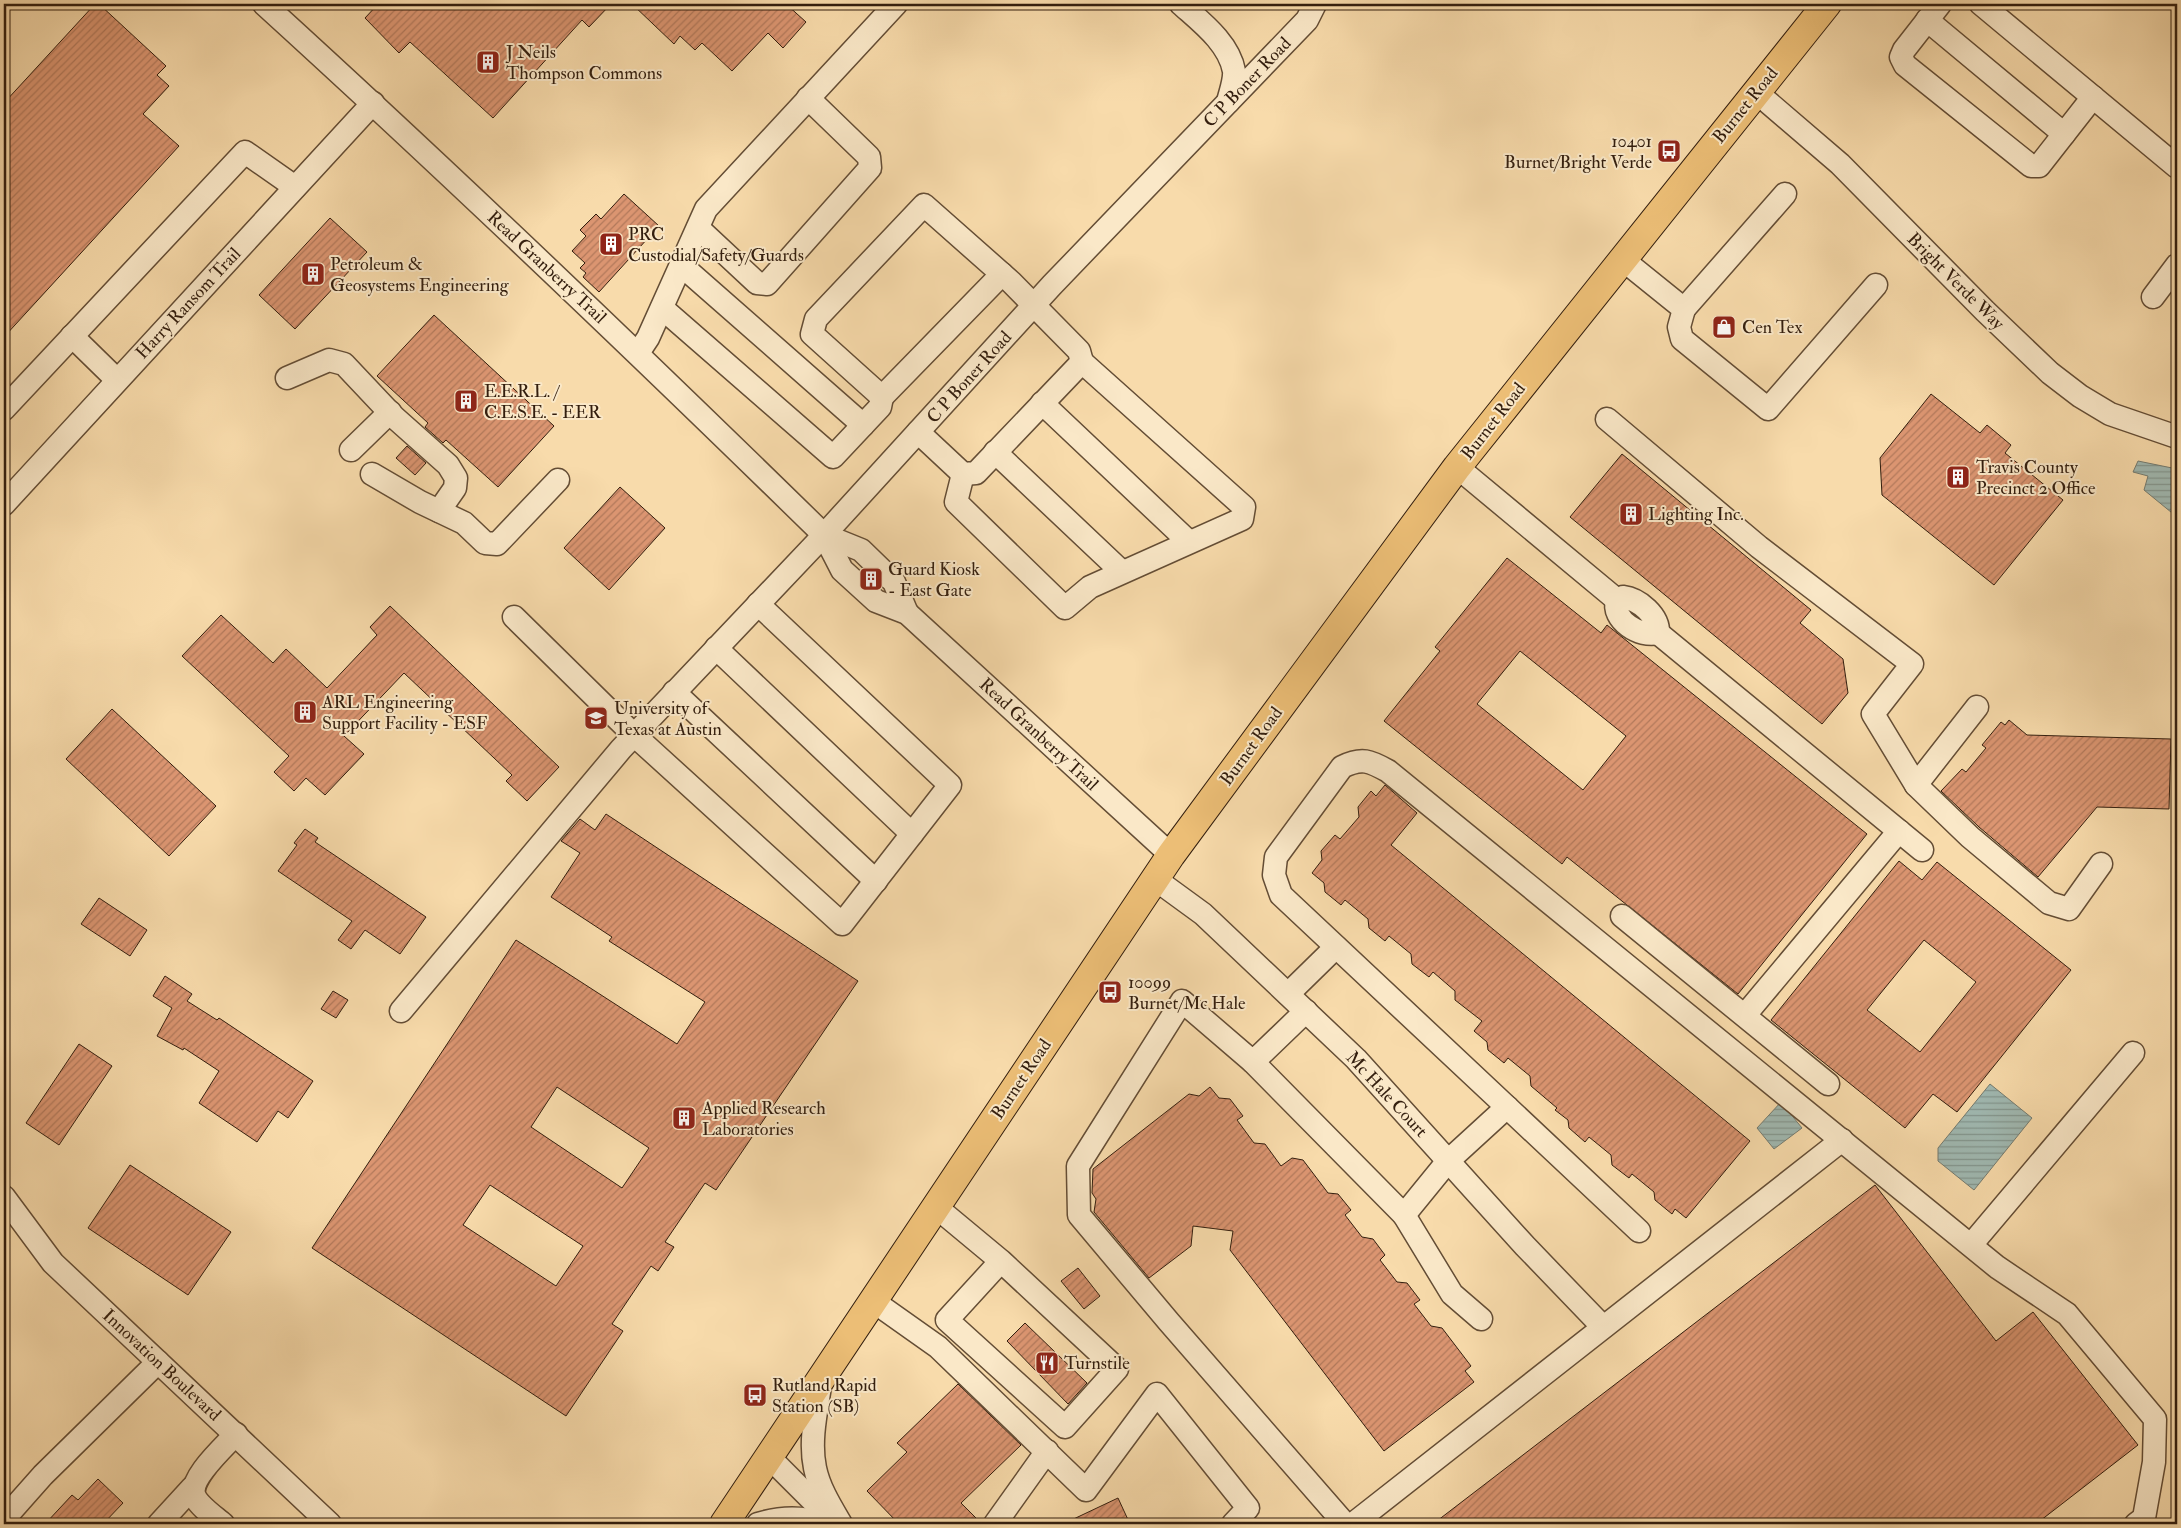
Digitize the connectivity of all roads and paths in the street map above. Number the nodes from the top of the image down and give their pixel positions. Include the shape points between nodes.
1 (264, 4) edge
2 (896, 4) edge
3 (1182, 4) edge
4 (1315, 4) edge
5 (1827, 4) edge
6 (1981, 4) edge
7 (1934, 12) edge
8 (1756, 92) junction
9 (2093, 97) junction
10 (808, 98) junction
11 (1228, 102) junction
12 (373, 103) junction
13 (2064, 134) junction
14 (2177, 168) edge
15 (295, 187) junction
16 (1785, 194) dead end
17 (698, 228) junction
18 (1622, 259) junction
19 (681, 265) junction
20 (2177, 265) edge
21 (1002, 274) junction
22 (1876, 285) dead end
23 (2154, 296) dead end
24 (1034, 306) junction
25 (662, 308) junction
26 (1684, 309) junction
27 (72, 336) junction
28 (638, 353) junction
29 (1082, 362) junction
30 (288, 378) dead end
31 (117, 380) junction
32 (882, 396) junction
33 (1042, 403) junction
34 (4, 409) edge
35 (390, 412) junction
36 (1607, 419) dead end
37 (863, 425) junction
38 (918, 432) junction
39 (2177, 437) edge
40 (351, 450) dead end
41 (996, 452) junction
42 (1457, 466) junction
43 (372, 474) dead end
44 (963, 474) junction
45 (558, 480) dead end
46 (4, 504) edge
47 (438, 511) junction
48 (824, 535) junction
49 (1189, 542) junction
50 (1122, 572) junction
51 (758, 604) junction
52 (514, 617) dead end
53 (716, 648) junction
54 (674, 692) junction
55 (1977, 707) dead end
56 (628, 742) junction
57 (1916, 785) junction
58 (1899, 831) junction
59 (912, 834) junction
60 (1922, 850) dead end
61 (1171, 855) junction
62 (2101, 864) dead end
63 (1155, 879) junction
64 (876, 881) junction
65 (1622, 916) dead end
66 (1336, 947) junction
67 (1288, 994) junction
68 (401, 1011) dead end
69 (1306, 1011) junction
70 (1745, 1015) junction
71 (2133, 1053) dead end
72 (1253, 1062) junction
73 (1828, 1084) dead end
74 (1507, 1107) junction
75 (1842, 1140) junction
76 (1448, 1161) junction
77 (6, 1205) edge
78 (936, 1207) junction
79 (1404, 1215) junction
80 (1638, 1231) dead end
81 (1971, 1245) junction
82 (1001, 1261) junction
83 (873, 1301) junction
84 (1481, 1319) dead end
85 (1603, 1328) junction
86 (158, 1362) junction
87 (822, 1378) junction
88 (236, 1434) junction
89 (1047, 1451) junction
90 (769, 1457) junction
91 (192, 1488) junction
92 (4, 1519) edge
93 (159, 1524) edge
94 (223, 1524) edge
95 (330, 1524) edge
96 (724, 1524) edge
97 (758, 1524) edge
98 (826, 1524) edge
99 (837, 1524) edge
100 (841, 1524) edge
101 (995, 1524) edge
102 (1233, 1524) edge
103 (1345, 1524) edge
104 (1353, 1524) edge
105 (2136, 1524) edge

1 - 12 street, Read Granberry Trail
2 - 10 street
3 - 11 street via 1212,32 1228,55 1234,73
4 - 11 street, C P Boner Road via 1307,20
5 - 8 main road, Burnet Road
6 - 9 street
7 - 13 street
7 - 13 street via 1904,50 1901,57 1905,65 2031,166 2039,166
8 - 18 main road, Burnet Road
8 - 39 street, Bright Verde Way via 1840,164 2050,373 2110,414
9 - 13 street
9 - 14 street
10 - 17 street via 706,209
10 - 17 street via 869,157 870,168 767,284 756,283
11 - 24 street, C P Boner Road
12 - 15 street, Harry Ransom Trail
12 - 28 street, Read Granberry Trail
15 - 27 street via 245,152
15 - 31 street, Harry Ransom Trail
16 - 26 street
17 - 19 street
18 - 26 street
18 - 42 main road, Burnet Road
19 - 25 street
19 - 37 street
20 - 23 street
21 - 24 street
21 - 32 street
21 - 32 street via 924,205 816,319 812,334
22 - 26 street via 1768,409 1682,339 1679,327
24 - 29 street via 1079,351
24 - 38 street, C P Boner Road
25 - 28 street
25 - 37 street via 833,457
27 - 31 street
27 - 34 street
28 - 48 street, Read Granberry Trail
29 - 33 street
29 - 49 street via 1244,507 1242,519
30 - 35 street via 329,360 344,364
31 - 46 street, Harry Ransom Trail
32 - 37 street via 880,407
33 - 41 street
33 - 49 street
35 - 40 street
35 - 47 street via 448,465 456,478 455,488
36 - 57 street via 1759,547 1912,664 1872,714
38 - 44 street
38 - 48 street, C P Boner Road
41 - 44 street via 976,473
41 - 50 street
42 - 58 street via 1617,600 1618,615 1628,624 1641,633 1658,633
42 - 61 main road, Burnet Road
43 - 47 street
44 - 50 street via 956,502 1065,608 1090,587
45 - 47 street via 497,544 485,543 464,523
48 - 51 street, C P Boner Road
48 - 61 street, Read Granberry Trail via 842,570 876,602 908,613
49 - 50 street
51 - 53 street, C P Boner Road
51 - 59 street via 950,785
52 - 56 street
53 - 54 street, C P Boner Road
53 - 59 street
54 - 56 street, C P Boner Road
54 - 64 street
55 - 57 street
56 - 64 street via 842,924
56 - 68 street, C P Boner Road
57 - 62 street via 2049,903 2069,909
58 - 60 street
58 - 70 street
59 - 64 street
61 - 63 main road, Burnet Road
63 - 67 street, Mc Hale Court via 1203,914
63 - 78 main road, Burnet Road
65 - 70 street
66 - 67 street
66 - 74 street
66 - 75 street via 1281,895 1274,875 1276,857 1342,767 1354,761 1371,761 1388,771
67 - 69 street, Mc Hale Court
69 - 72 street
69 - 76 street, Mc Hale Court via 1356,1059
70 - 73 street
71 - 81 street
72 - 79 street
72 - 103 street via 1182,1001 1078,1166 1079,1215
74 - 76 street
74 - 80 street
75 - 81 street
75 - 85 street
76 - 79 street
76 - 85 street, Mc Hale Court
77 - 86 street, Innovation Boulevard via 53,1263
78 - 82 street
78 - 83 main road, Burnet Road
79 - 84 street via 1452,1294
81 - 105 street via 1997,1267 2067,1314 2155,1419 2154,1462 2144,1518
82 - 82 street via 1117,1369 1065,1427 947,1320
83 - 87 main road, Burnet Road
83 - 89 street via 938,1347
85 - 104 street
86 - 88 street, Innovation Boulevard
86 - 92 street via 43,1475
87 - 90 main road, Burnet Road
87 - 100 street via 813,1448 815,1468 820,1486
88 - 91 street via 196,1479
88 - 95 street, Innovation Boulevard
89 - 101 street
89 - 102 street via 1086,1490 1157,1394 1248,1508
90 - 96 main road, Burnet Road
90 - 99 street
91 - 93 street
91 - 94 street via 195,1499
97 - 98 street via 793,1519

